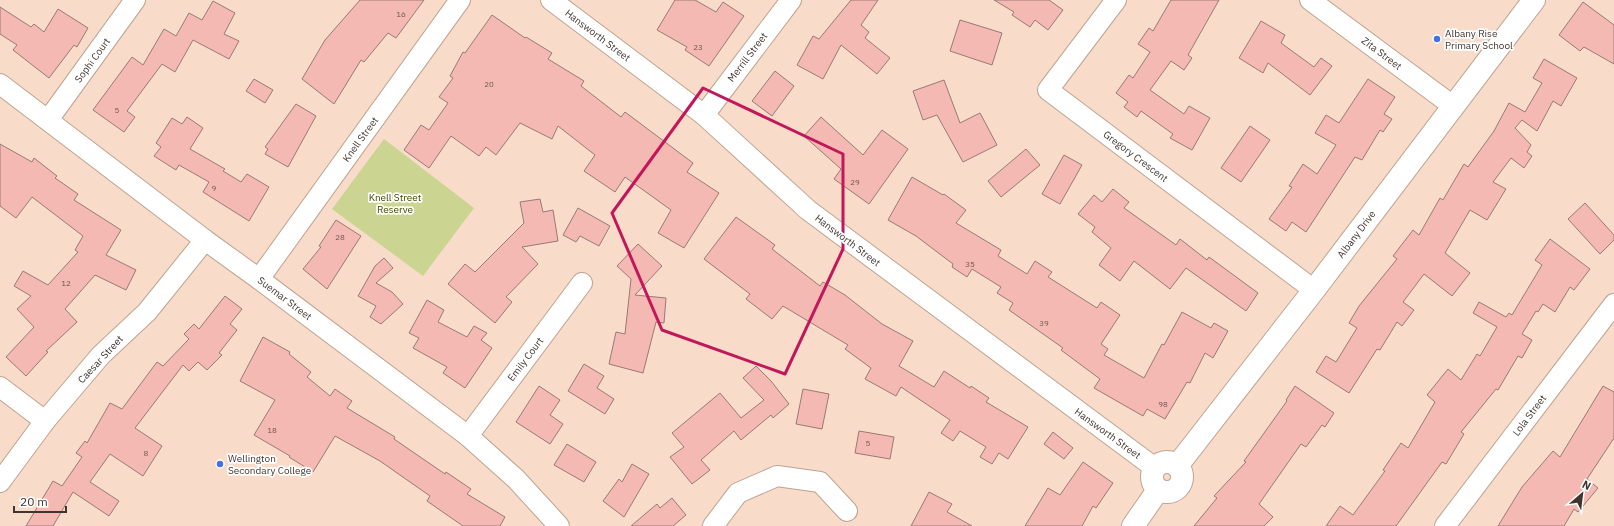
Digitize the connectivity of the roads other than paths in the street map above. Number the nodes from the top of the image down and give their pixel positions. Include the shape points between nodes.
1 (136, 0) edge
2 (460, 0) edge
3 (551, 0) edge
4 (791, 0) edge
5 (1116, 0) edge
6 (1310, 0) edge
7 (1534, 0) edge
8 (0, 84) edge
9 (1453, 106) junction
10 (704, 114) junction
11 (48, 120) junction
12 (205, 240) junction
13 (259, 279) junction
14 (582, 283) dead end
15 (1314, 290) junction
16 (1614, 304) edge
17 (0, 387) edge
18 (45, 421) junction
19 (468, 436) junction
20 (1177, 466) junction
21 (1155, 468) junction
22 (0, 482) edge
23 (1158, 490) junction
24 (847, 511) dead end
25 (559, 526) edge
26 (713, 526) edge
27 (1133, 526) edge
28 (1445, 526) edge

1 - 11 street, Sophi Court
2 - 13 street, Knell Street
3 - 10 street, Hansworth Street
4 - 10 street, Merrill Street
5 - 15 street, Gregory Crescent via 1048,90
6 - 9 street, Zita Street
7 - 9 street, Albany Drive
8 - 11 street, Suemar Street
9 - 15 street, Albany Drive
10 - 21 street, Hansworth Street via 808,210
11 - 12 street, Suemar Street
12 - 13 street, Suemar Street
12 - 18 street, Caesar Street via 148,312 101,355
13 - 19 street, Suemar Street
14 - 19 street, Emily Court
15 - 20 street, Albany Drive
16 - 28 street, Lola Street
17 - 18 street
18 - 22 street, Caesar Street
19 - 25 street, Suemar Street via 516,479
20 - 21 street via 1168,462
20 - 23 street via 1182,480 1177,489 1168,492
21 - 23 street via 1152,482
23 - 27 street
24 - 26 street via 820,482 777,476 738,493

